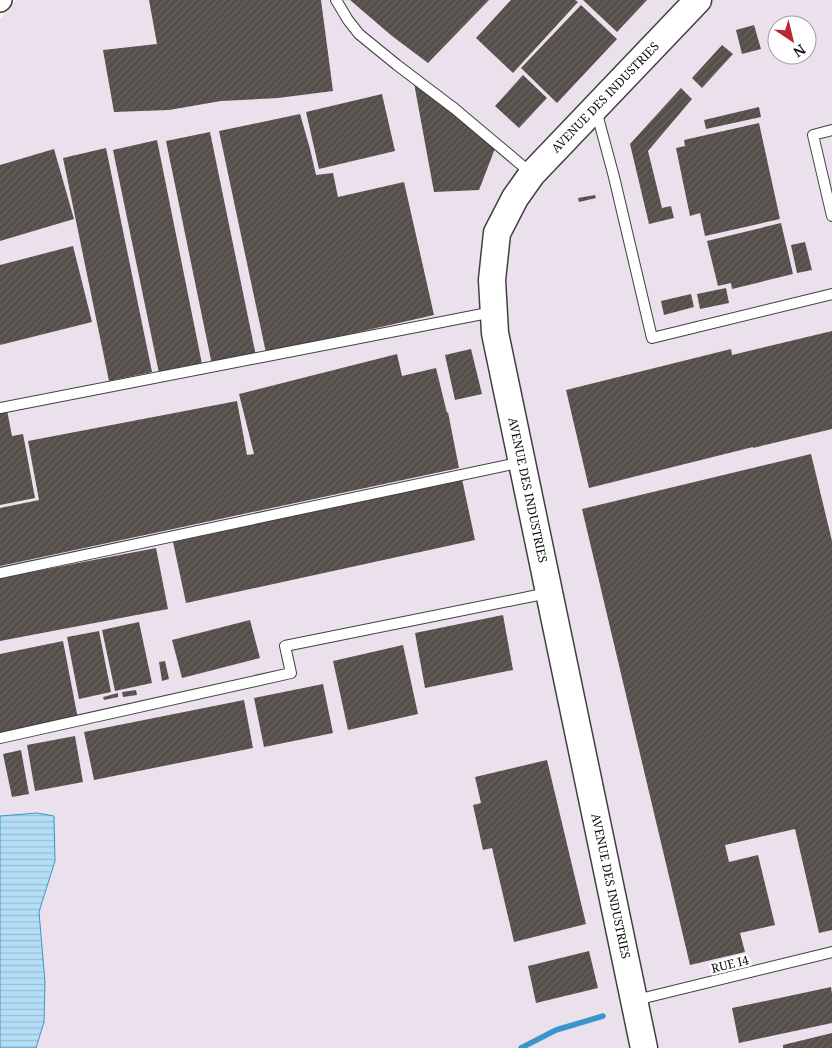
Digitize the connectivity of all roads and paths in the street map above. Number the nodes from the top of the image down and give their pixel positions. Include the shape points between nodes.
1 (336, 0) edge
2 (698, 0) edge
3 (595, 107) junction
4 (832, 130) edge
5 (532, 174) junction
6 (832, 216) edge
7 (832, 294) edge
8 (494, 312) junction
9 (0, 408) edge
10 (522, 462) junction
11 (0, 573) edge
12 (549, 593) junction
13 (0, 738) edge
14 (832, 952) edge
15 (635, 1000) junction
16 (644, 1048) edge

1 - 5 lane via 359,34
2 - 3 street, AVENUE DES INDUSTRIES
3 - 5 street, AVENUE DES INDUSTRIES
3 - 7 lane via 652,338
4 - 6 lane via 812,135
5 - 8 street, AVENUE DES INDUSTRIES via 497,233 492,280
8 - 9 lane
8 - 10 street, AVENUE DES INDUSTRIES via 495,333
10 - 11 lane
10 - 12 street, AVENUE DES INDUSTRIES
12 - 13 lane via 285,646 291,673
12 - 15 street, AVENUE DES INDUSTRIES
14 - 15 lane, RUE I4
15 - 16 street, AVENUE DES INDUSTRIES

